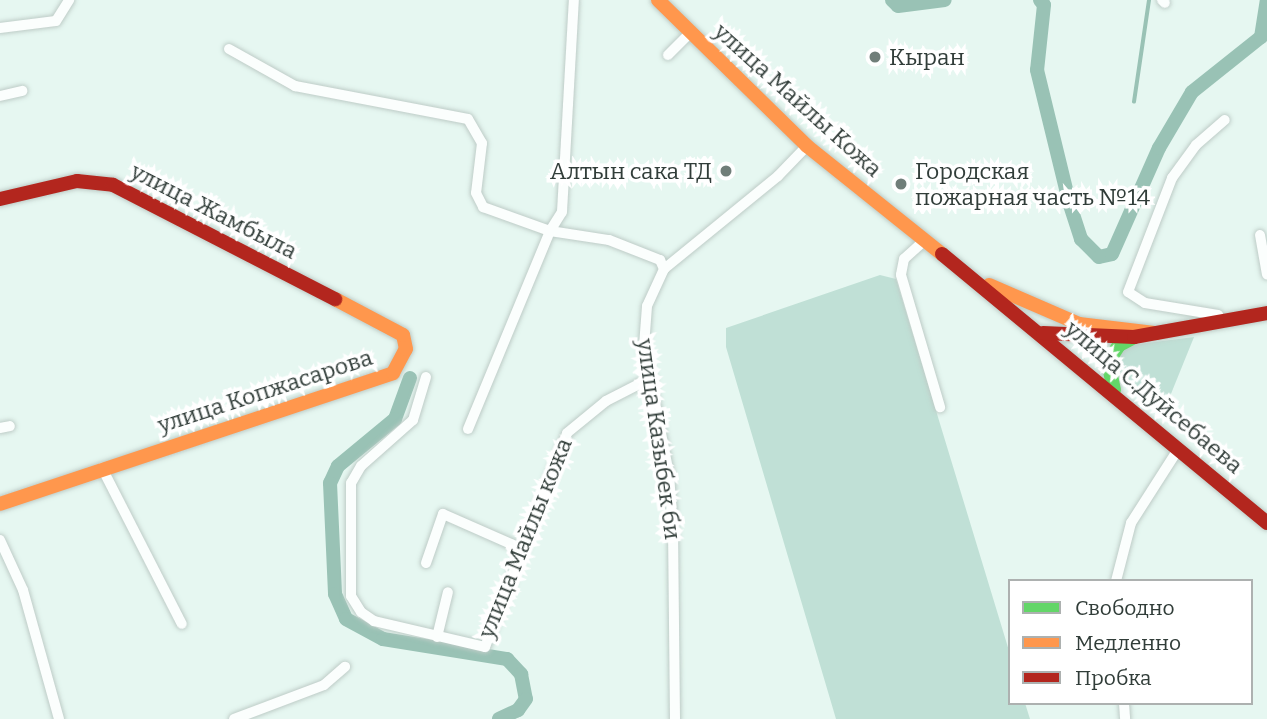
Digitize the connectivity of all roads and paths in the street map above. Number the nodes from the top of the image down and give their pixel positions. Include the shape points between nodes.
1 (69, 0) edge
2 (574, 0) edge
3 (658, 0) edge
4 (0, 28) edge
5 (690, 33) junction
6 (229, 48) dead end
7 (668, 55) dead end
8 (22, 91) dead end
9 (0, 96) edge
10 (1225, 120) dead end
11 (807, 146) junction
12 (0, 199) edge
13 (550, 231) junction
14 (1260, 235) dead end
15 (925, 240) junction
16 (664, 269) junction
17 (1267, 274) edge
18 (979, 282) junction
19 (1267, 313) edge
20 (1223, 323) junction
21 (397, 330) joint
22 (1043, 333) junction
23 (1156, 333) junction
24 (1133, 337) junction
25 (426, 377) dead end
26 (651, 378) junction
27 (1114, 392) junction
28 (940, 407) dead end
29 (468, 429) dead end
30 (1179, 448) junction
31 (102, 468) junction
32 (0, 504) edge
33 (1267, 523) edge
34 (0, 540) edge
35 (520, 548) junction
36 (426, 563) dead end
37 (1117, 579) edge
38 (448, 592) dead end
39 (182, 624) dead end
40 (437, 637) junction
41 (345, 667) dead end
42 (59, 719) edge
43 (234, 719) edge
44 (675, 719) edge

1 - 4 street via 56,21
2 - 13 street via 567,169 562,212
3 - 5 street, улица Майлы Кожа
5 - 7 street
5 - 11 street, улица Майлы Кожа
6 - 13 street via 295,86 468,119 482,143 478,202 492,214
8 - 9 street
10 - 20 street via 1196,145 1172,178 1128,292 1145,303 1218,315
11 - 15 street, улица Майлы Кожа
11 - 16 street, улица Казыбек би via 778,176
12 - 21 street, улица Жамбыла via 78,181 113,185
13 - 16 street via 610,240 660,260
13 - 29 street
14 - 17 street
15 - 18 street, улица Майлы Кожа
15 - 28 street via 904,259 901,275
16 - 26 street, улица Казыбек би via 643,325
18 - 22 street, улица Майлы Кожа
18 - 23 street via 1079,324
19 - 20 street
20 - 23 street
21 - 31 street, улица Копжасарова via 406,349 396,372
22 - 24 street
22 - 27 street, улица С.Дуйсебаева
23 - 24 street
24 - 27 street via 1119,345 1108,362
25 - 40 street, улица Майлы кожа via 413,420 361,466 351,482 348,546 351,596 361,611 396,628
26 - 35 street, улица Майлы кожа via 606,401 567,433
26 - 44 street, улица Казыбек би via 669,474
27 - 30 street, улица С.Дуйсебаева
30 - 33 street, улица С.Дуйсебаева
30 - 37 street via 1131,523
31 - 32 street, улица Копжасарова
31 - 39 street
34 - 42 street via 27,601
35 - 36 street via 443,514
35 - 40 street, улица Майлы кожа via 485,646
38 - 40 street
41 - 43 street via 324,685

